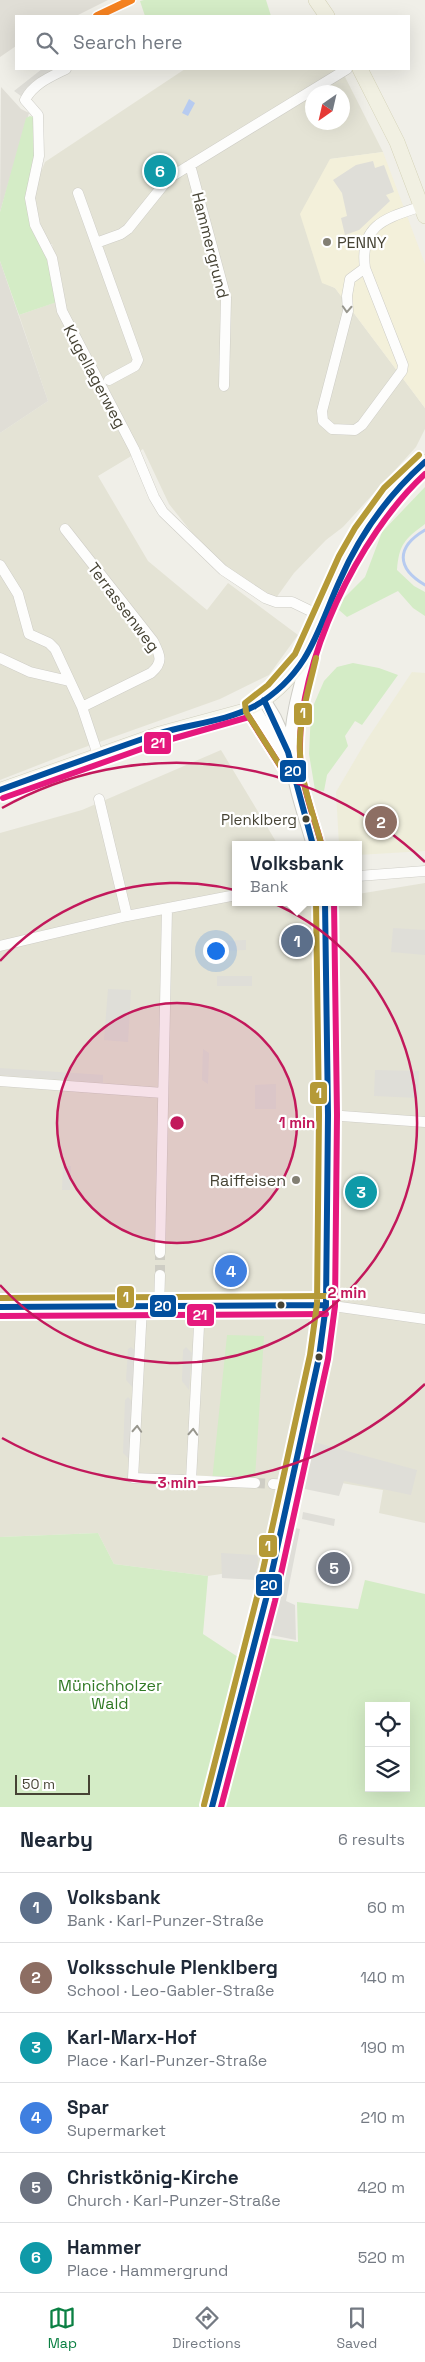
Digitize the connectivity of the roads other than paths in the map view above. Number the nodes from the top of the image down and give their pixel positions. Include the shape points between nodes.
1 (316, 0) edge
2 (326, 15) edge
3 (64, 70) edge
4 (345, 70) edge
5 (361, 70) edge
6 (190, 165) junction
7 (78, 193) dead end
8 (424, 209) edge
9 (96, 243) junction
10 (365, 268) junction
11 (109, 380) dead end
12 (224, 386) dead end
13 (425, 462) edge
14 (64, 529) dead end
15 (0, 565) edge
16 (323, 617) junction
17 (311, 644) junction
18 (0, 658) edge
19 (69, 681) junction
20 (258, 703) junction
21 (82, 707) junction
22 (291, 753) junction
23 (98, 755) junction
24 (293, 770) junction
25 (0, 790) edge
26 (99, 799) dead end
27 (312, 841) edge
28 (425, 871) edge
29 (362, 876) edge
30 (232, 896) edge
31 (325, 906) edge
32 (166, 909) junction
33 (127, 916) junction
34 (0, 946) edge
35 (0, 1081) edge
36 (163, 1093) junction
37 (328, 1115) junction
38 (425, 1122) edge
39 (160, 1253) tunnel mouth
40 (160, 1275) tunnel mouth
41 (326, 1305) junction
42 (159, 1306) junction
43 (0, 1307) edge
44 (142, 1307) junction
45 (200, 1307) junction
46 (425, 1319) edge
47 (191, 1480) junction
48 (255, 1483) tunnel mouth
49 (273, 1484) tunnel mouth
50 (290, 1485) junction
51 (212, 1807) edge

1 - 2 main road
3 - 16 street, Kugellagerweg via 42,81 25,100 38,115 39,156 30,198 31,211 36,230 52,258 62,311 77,343 134,449 163,512 206,557 251,589 265,598 292,602
4 - 6 street
5 - 8 main road via 397,142
6 - 9 street via 169,178 128,229
6 - 12 street, Hammergrund via 226,298
7 - 9 street
8 - 10 street via 391,216 376,227 365,241
9 - 11 street via 138,360 135,366
10 -> 10 street via 350,279 348,311 322,410 326,424 332,429 354,430 362,425 403,368
13 - 16 main road via 401,483 369,522 346,561
14 - 21 street, Terrassenweg via 153,641 161,656 159,666 151,673
15 - 19 street via 18,594 29,634 56,649
16 - 17 main road
17 - 20 main road via 282,686
17 - 22 street via 296,701
18 - 19 street via 30,672
19 - 21 street
20 - 22 street via 275,718
20 - 23 main road
20 - 24 street
21 - 23 street
22 - 24 street
23 - 25 main road
24 - 27 street
26 - 33 street
28 - 29 street
30 - 32 street
31 - 37 street
32 - 33 street
32 - 36 street
33 - 34 street
35 - 36 street
36 - 39 street
37 - 38 street
37 - 41 street
40 - 42 street
41 - 45 street
41 - 46 street
41 - 50 street via 319,1357
42 - 44 street
42 - 45 street
43 - 44 street
47 -> 44 street via 134,1478
47 -> 45 street
47 - 48 street
49 - 50 street
50 - 51 street via 266,1599

